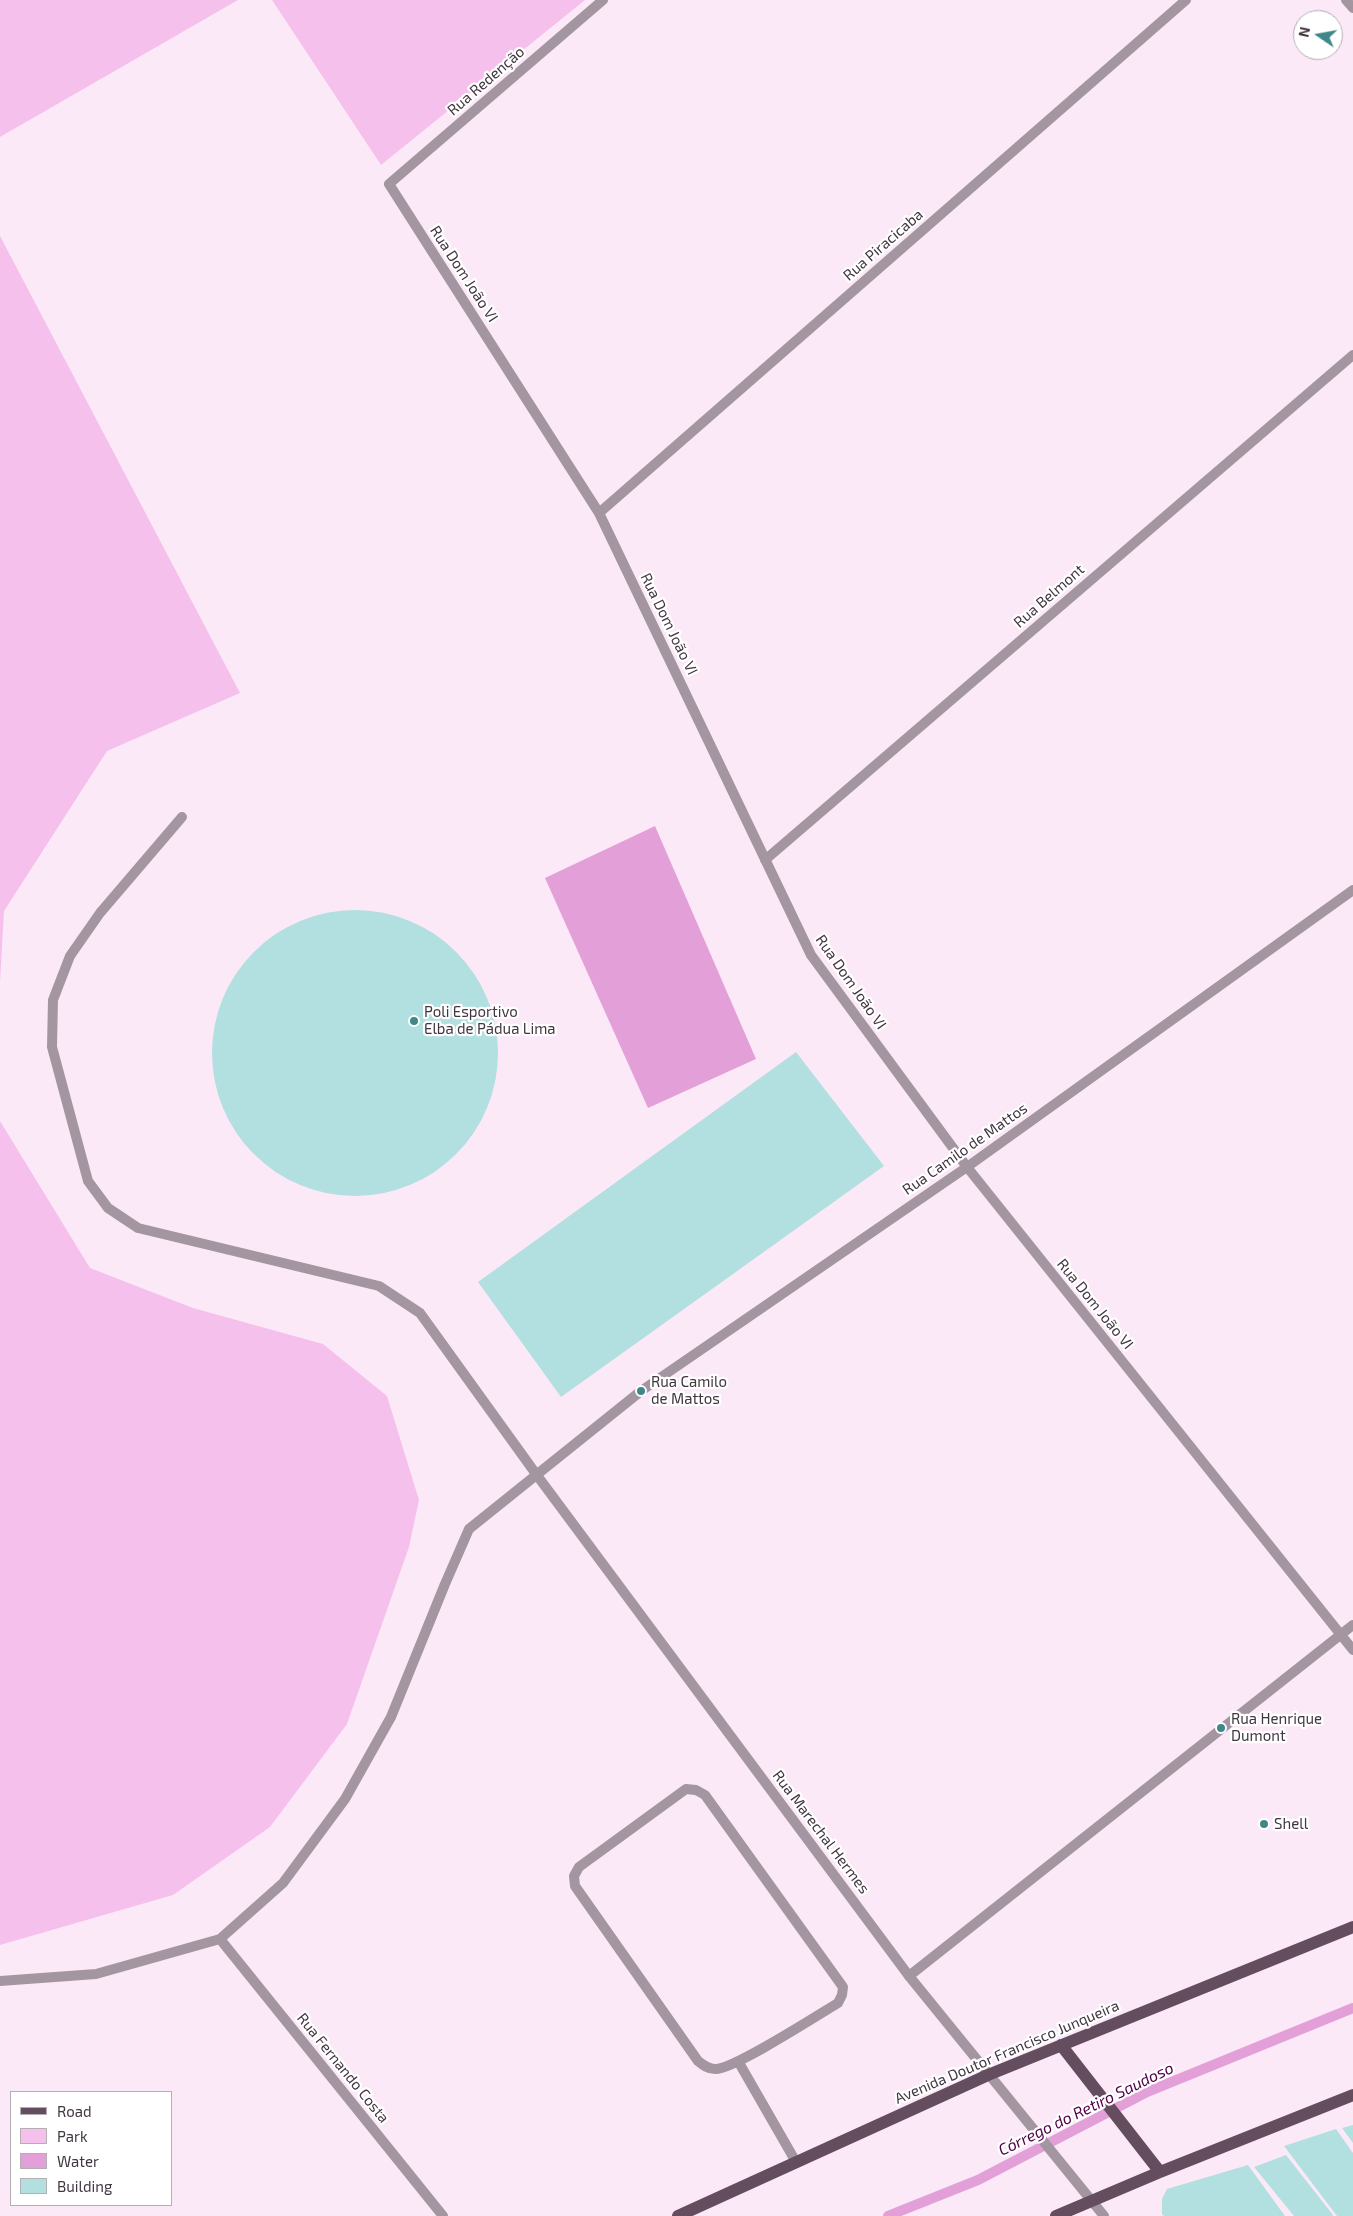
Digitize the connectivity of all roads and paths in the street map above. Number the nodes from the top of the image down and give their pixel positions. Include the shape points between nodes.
1 (603, 0) edge
2 (1186, 0) edge
3 (1346, 0) edge
4 (1353, 8) edge
5 (389, 184) joint
6 (1353, 355) edge
7 (599, 513) junction
8 (182, 817) dead end
9 (765, 860) junction
10 (1353, 890) edge
11 (967, 1167) junction
12 (536, 1474) junction
13 (1353, 1625) edge
14 (1340, 1634) junction
15 (1353, 1650) edge
16 (1353, 1927) edge
17 (220, 1939) junction
18 (909, 1976) junction
19 (0, 1981) edge
20 (1061, 2045) junction
21 (738, 2061) junction
22 (988, 2075) junction
23 (1353, 2095) edge
24 (796, 2162) junction
25 (1160, 2172) junction
26 (1091, 2200) junction
27 (443, 2216) edge
28 (678, 2216) edge
29 (1056, 2216) edge
30 (1104, 2216) edge

1 - 5 street, Rua Redenção
2 - 7 street, Rua Piracicaba
3 - 4 street
5 - 7 street, Rua Dom João VI
6 - 9 street, Rua Belmont
7 - 9 street, Rua Dom João VI
8 - 12 street, Rua Marechal Hermes via 70,956 53,1000 52,1047 88,1181 108,1208 138,1228 379,1286 399,1298 420,1313
9 - 11 street, Rua Dom João VI via 811,955
10 - 11 street, Rua Camilo de Mattos
11 - 12 street, Rua Camilo de Mattos via 642,1391
11 - 14 street, Rua Dom João VI
12 - 17 street, Rua Camilo de Mattos via 469,1529 391,1717 345,1799 283,1883
12 - 18 street, Rua Marechal Hermes
13 - 14 street
14 - 15 street, Rua Dom João VI
14 - 18 street
16 - 20 main road, Avenida Doutor Francisco Junqueira
17 - 19 street, Rua Camilo de Mattos via 96,1974
17 - 27 street, Rua Fernando Costa
18 - 22 street, Rua Marechal Hermes
20 - 22 main road, Avenida Doutor Francisco Junqueira
20 - 25 main road
21 - 21 street via 838,2002 843,1987 705,1795 686,1788 579,1867 574,1876 575,1886 698,2061 717,2070
21 - 24 street
22 - 24 main road, Avenida Doutor Francisco Junqueira
22 - 26 street, Rua Marechal Hermes
23 - 25 main road
24 - 28 main road, Avenida Doutor Francisco Junqueira
25 - 26 main road
26 - 29 main road
26 - 30 street, Rua Marechal Hermes

